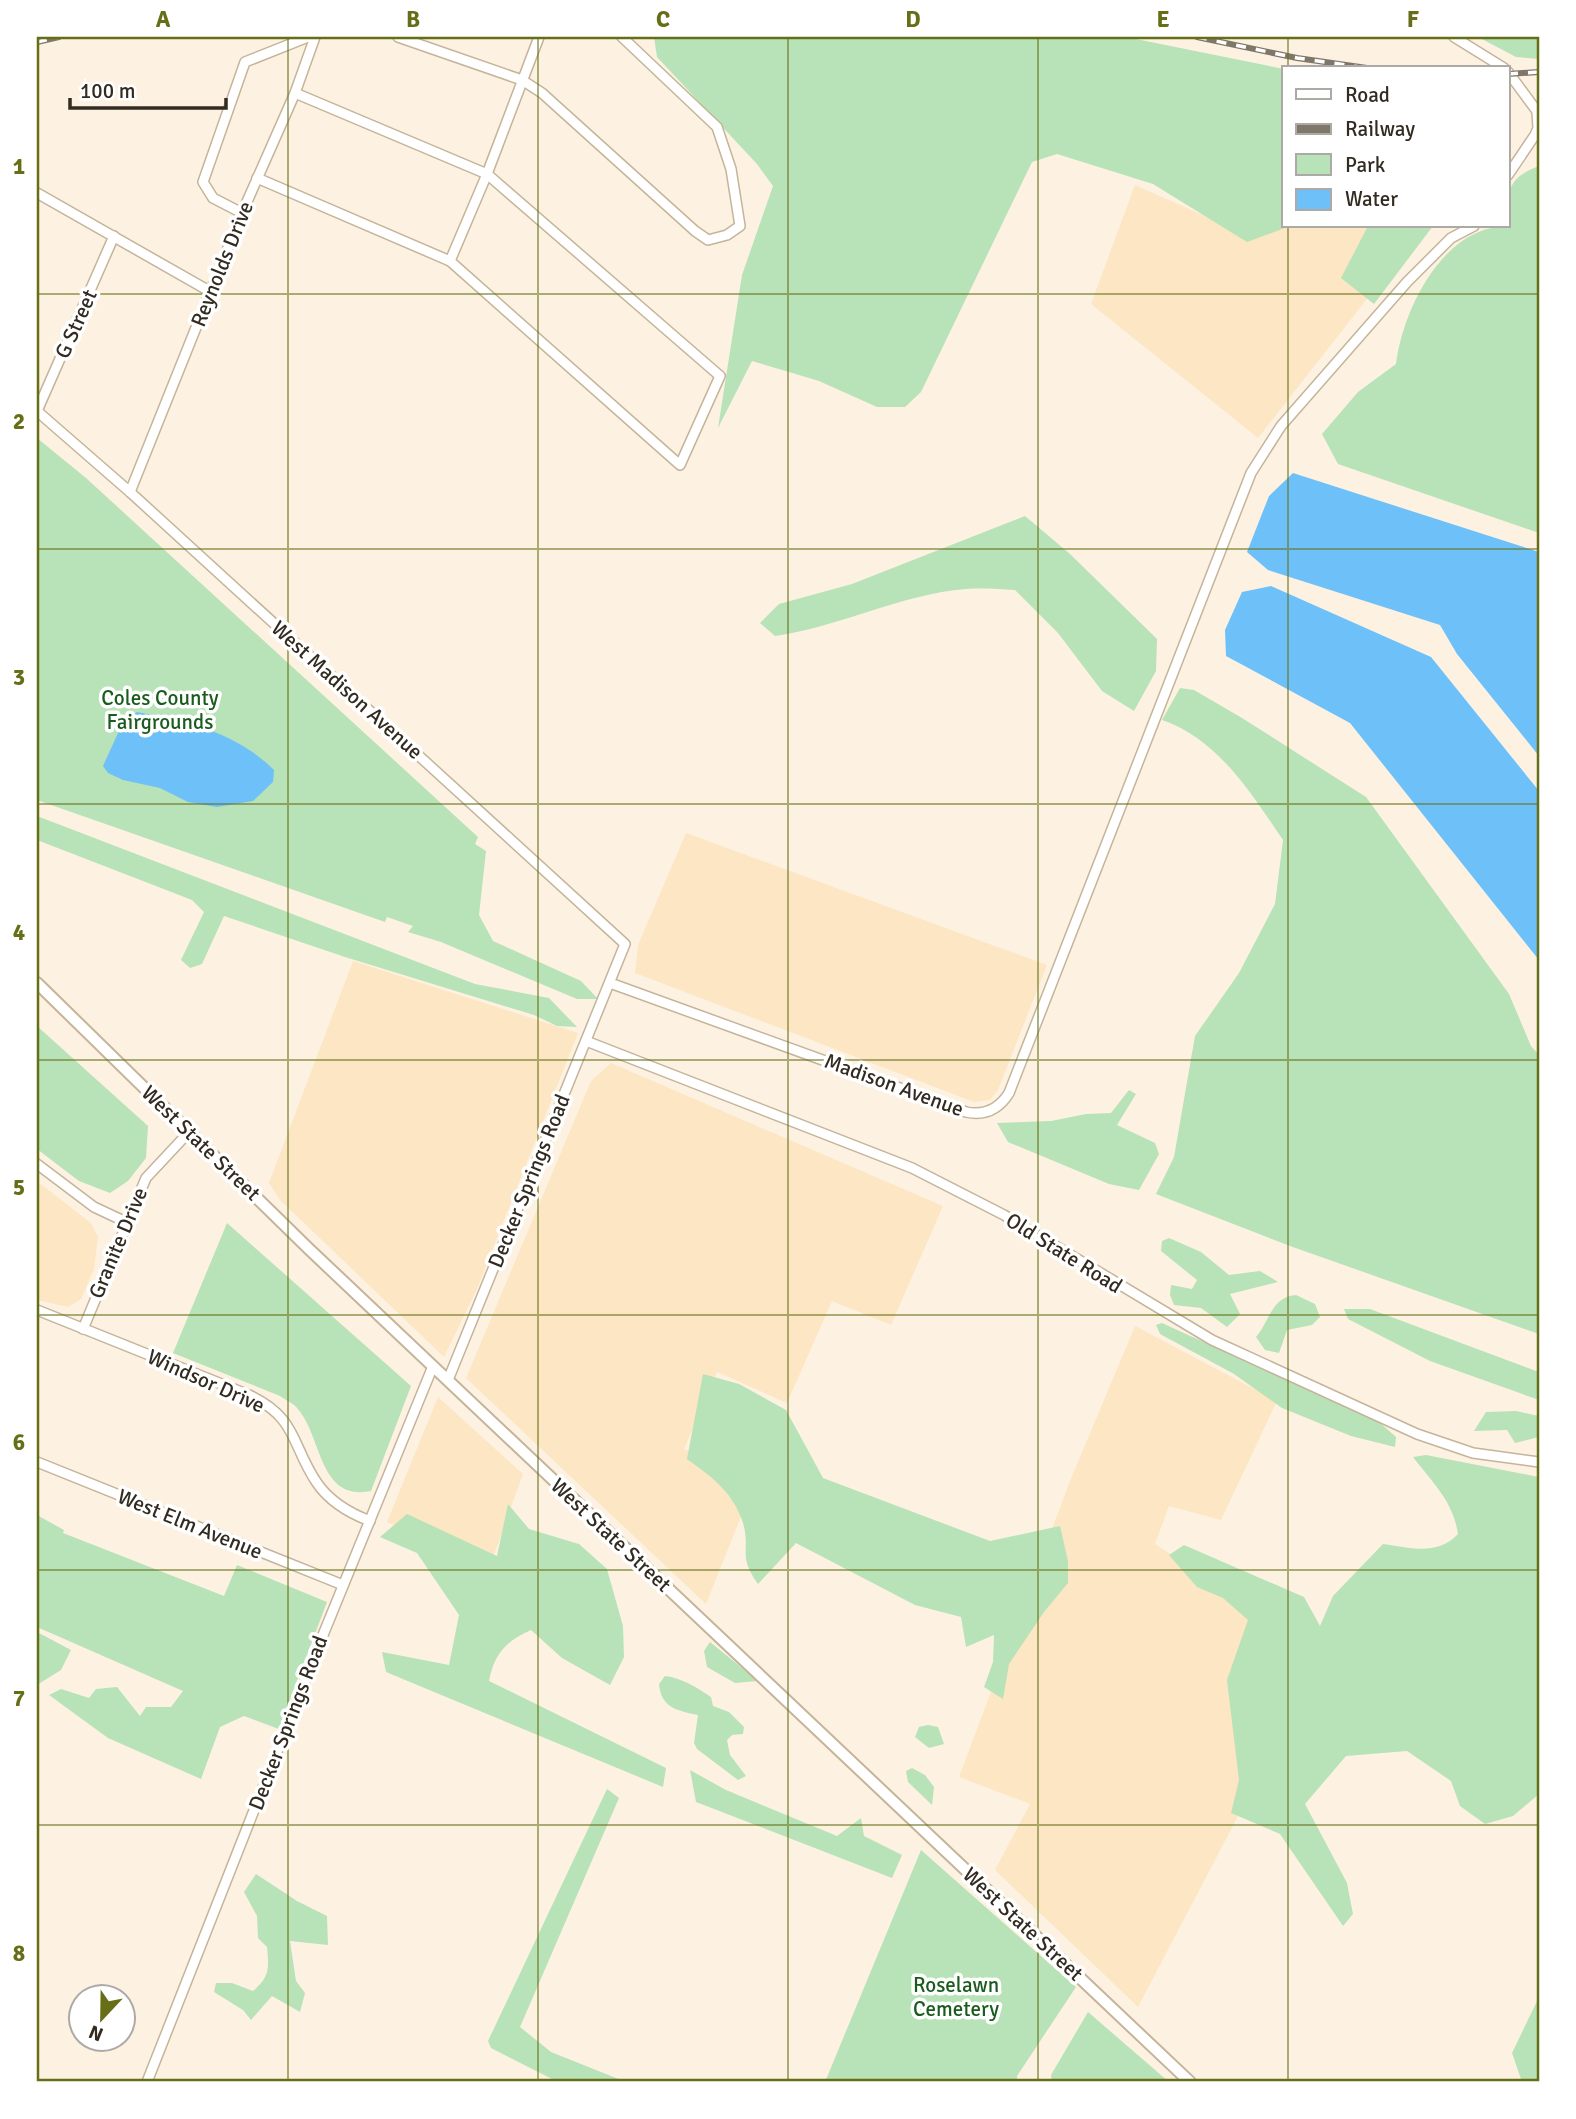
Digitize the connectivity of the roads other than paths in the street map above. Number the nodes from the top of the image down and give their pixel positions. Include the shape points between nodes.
1 (308, 37) edge
2 (315, 37) edge
3 (398, 37) edge
4 (539, 37) edge
5 (622, 37) edge
6 (1454, 37) edge
7 (1500, 66) edge
8 (1510, 75) edge
9 (523, 80) junction
10 (295, 93) junction
11 (1538, 113) edge
12 (1510, 173) edge
13 (487, 174) junction
14 (257, 178) junction
15 (37, 193) edge
16 (242, 213) junction
17 (1470, 228) edge
18 (114, 236) junction
19 (450, 261) junction
20 (211, 292) junction
21 (37, 411) edge
22 (130, 492) junction
23 (610, 983) junction
24 (37, 984) edge
25 (586, 1041) junction
26 (189, 1132) junction
27 (37, 1164) edge
28 (126, 1222) junction
29 (37, 1310) edge
30 (83, 1329) junction
31 (433, 1366) junction
32 (448, 1380) junction
33 (37, 1462) edge
34 (1539, 1462) edge
35 (370, 1521) junction
36 (343, 1585) junction
37 (147, 2082) edge
38 (1190, 2082) edge

1 - 16 street via 245,62 203,182 213,198
2 - 10 street, Reynolds Drive
3 - 9 street
4 - 9 street
5 - 9 street via 717,127 731,169 740,226 727,235 708,240 695,231
6 - 7 street
8 - 11 street
9 - 13 street
10 - 13 street
10 - 14 street, Reynolds Drive
11 - 12 street via 1535,135
13 - 19 street
13 - 19 street via 720,376 680,465
14 - 16 street, Reynolds Drive
14 - 19 street
15 - 18 street
16 - 20 street, Reynolds Drive
17 - 23 street, Madison Avenue via 1451,237 1407,282 1286,419 1258,461 1009,1093 997,1108 981,1114 966,1112
18 - 20 street
18 - 21 street, G Street
20 - 22 street, Reynolds Drive
21 - 22 street, West Madison Avenue
22 - 23 street, West Madison Avenue via 625,944
23 - 25 street, Decker Springs Road
24 - 26 street, West State Street
25 - 32 street, Decker Springs Road
25 - 34 street, Old State Road via 912,1168 1004,1215 1212,1340 1417,1434 1473,1453
26 - 28 street, Granite Drive via 146,1178
26 - 31 street, West State Street
27 - 28 street via 94,1207
28 - 30 street, Granite Drive
29 - 30 street, Windsor Drive
30 - 35 street, Windsor Drive via 269,1407 290,1428 319,1486 340,1506
31 - 32 street, West State Street
31 - 35 street, Decker Springs Road
32 - 38 street, West State Street
33 - 36 street, West Elm Avenue
35 - 36 street, Decker Springs Road
36 - 37 street, Decker Springs Road

